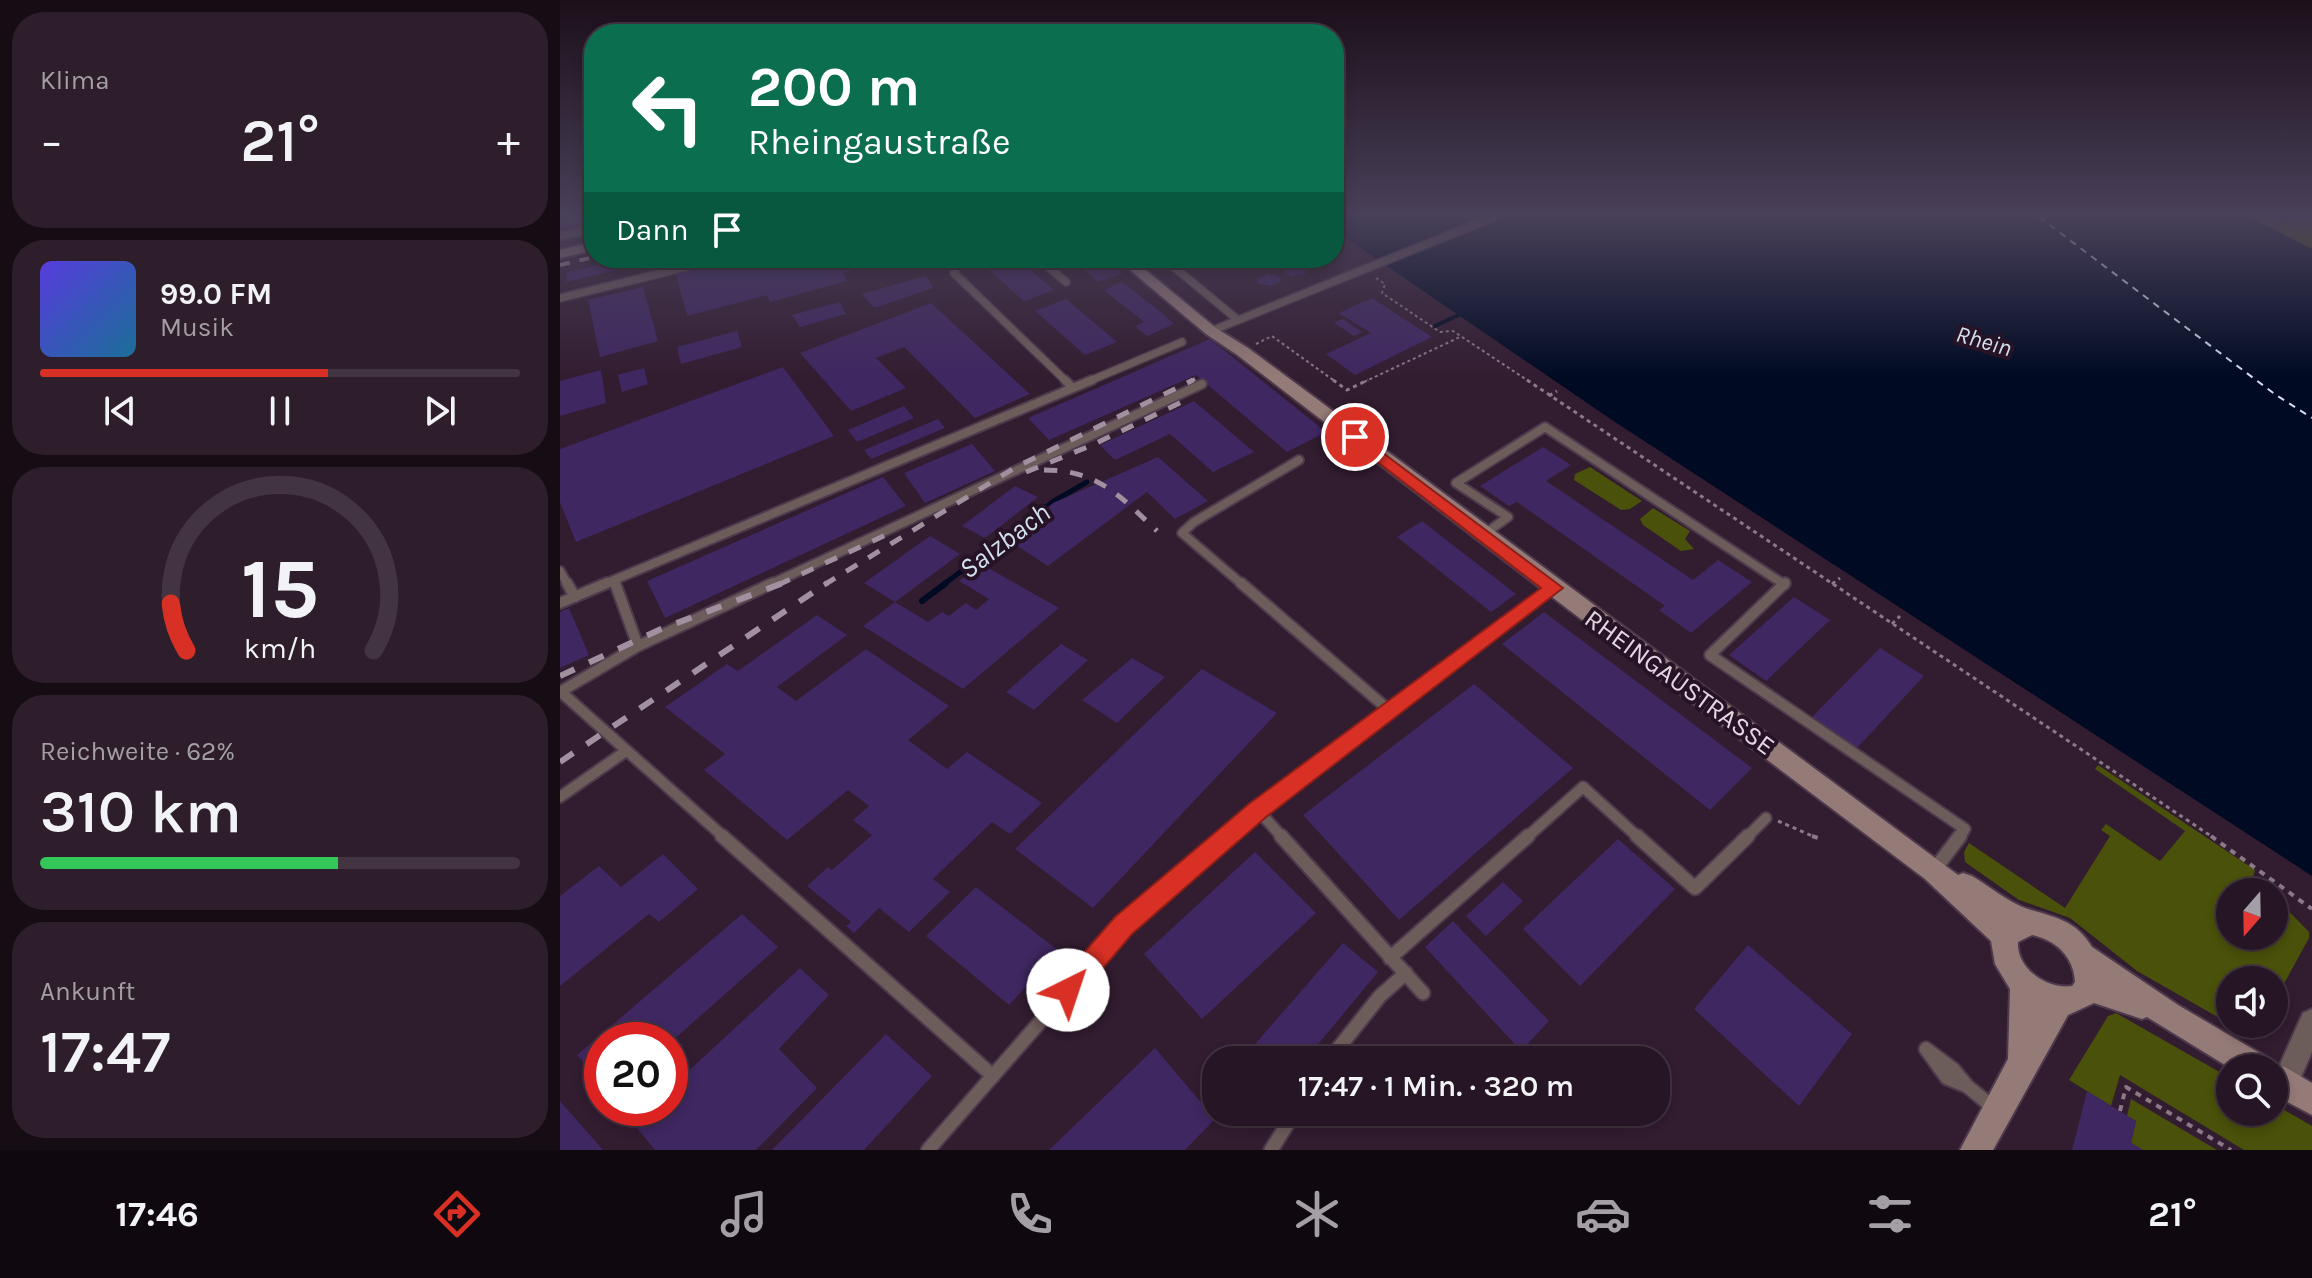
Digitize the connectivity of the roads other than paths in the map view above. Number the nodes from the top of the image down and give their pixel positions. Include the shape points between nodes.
1 (671, 271) edge
2 (955, 271) edge
3 (1053, 271) edge
4 (1138, 271) edge
5 (1178, 271) edge
6 (1361, 271) edge
7 (1066, 282) dead end
8 (560, 298) edge
9 (1238, 320) junction
10 (1211, 331) junction
11 (1182, 342) dead end
12 (1202, 384) dead end
13 (1072, 387) junction
14 (1299, 460) dead end
15 (1483, 535) junction
16 (560, 571) edge
17 (614, 581) junction
18 (1553, 588) junction
19 (575, 597) junction
20 (560, 603) edge
21 (638, 646) junction
22 (560, 692) edge
23 (1390, 711) junction
24 (626, 751) junction
25 (560, 797) edge
26 (1258, 810) junction
27 (1766, 818) road end
28 (1934, 870) junction
29 (2015, 929) junction
30 (2084, 957) junction
31 (1390, 958) junction
32 (1406, 973) junction
33 (2024, 985) junction
34 (2088, 987) junction
35 (1423, 993) dead end
36 (2060, 1001) junction
37 (2168, 1015) junction
38 (2312, 1022) edge
39 (1340, 1046) edge
40 (2305, 1053) edge
41 (2234, 1054) edge
42 (2023, 1062) junction
43 (2288, 1072) edge
44 (993, 1076) junction
45 (1967, 1086) dead end
46 (2288, 1086) edge
47 (2312, 1100) edge
48 (1997, 1111) junction
49 (1286, 1126) edge
50 (928, 1150) edge
51 (1271, 1150) edge
52 (1976, 1150) edge

1 - 8 lane
2 - 13 lane
3 - 7 lane
4 - 10 street, RHEINGAUSTRASSE
5 - 9 lane
6 - 9 lane
9 - 10 lane
10 - 15 street, RHEINGAUSTRASSE
11 - 13 lane
12 - 21 lane
13 - 17 lane
14 - 23 lane via 1182,533
15 - 18 street, RHEINGAUSTRASSE
15 - 28 lane via 1508,517 1456,483 1545,427 1786,584 1710,655 1965,829
16 - 19 lane
17 - 19 lane
17 - 21 lane
18 - 23 lane
18 - 28 street, RHEINGAUSTRASSE
19 - 20 lane
21 - 22 lane
22 - 24 lane
23 - 26 lane
24 - 25 lane
24 - 44 lane
26 - 31 lane
26 - 44 lane via 1124,926
27 - 31 lane via 1695,888 1583,787
28 - 29 street, RHEINGAUSTRASSE
29 - 30 street, RHEINGAUSTRASSE via 2054,928
29 - 33 street via 2004,950
30 - 34 street via 2090,971
30 - 37 street, RHEINGAUSTRASSE
31 - 32 lane
32 - 35 lane
32 - 39 lane
33 - 36 street
33 - 42 street
34 - 36 street via 2078,999
34 - 37 street, RHEINGAUSTRASSE
36 - 42 street
37 - 41 street, RHEINGAUSTRASSE
38 - 40 street
40 - 43 street
42 - 48 street
44 - 50 lane
45 - 48 lane
46 - 47 street
48 - 52 street
49 - 51 lane

